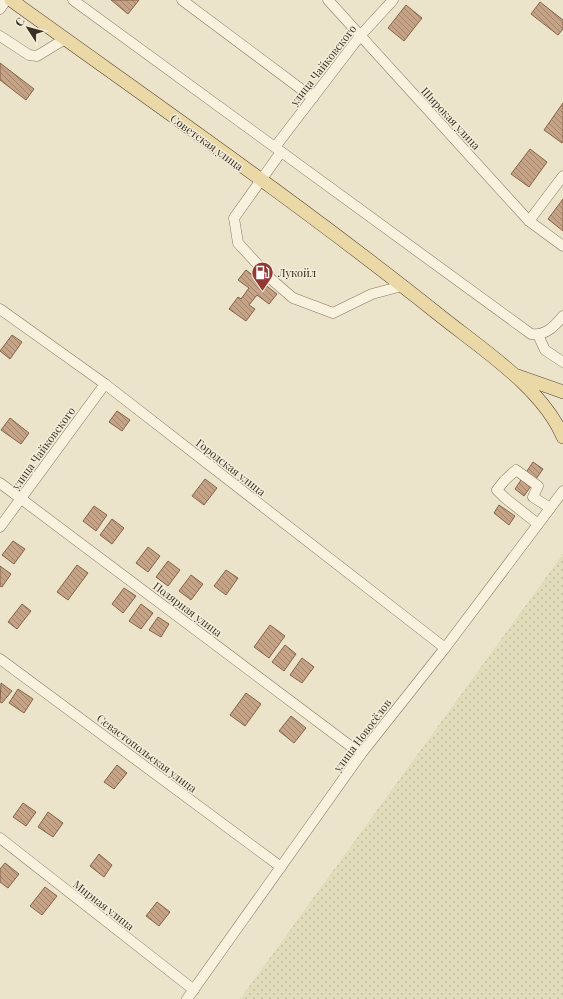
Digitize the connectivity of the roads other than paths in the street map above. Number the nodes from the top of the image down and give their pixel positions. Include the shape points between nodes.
1 (6, 0) edge
2 (10, 0) edge
3 (73, 0) edge
4 (182, 0) edge
5 (328, 0) edge
6 (393, 0) edge
7 (0, 8) edge
8 (0, 36) edge
9 (360, 36) junction
10 (65, 39) junction
11 (312, 98) junction
12 (278, 149) junction
13 (563, 176) edge
14 (261, 180) junction
15 (529, 221) junction
16 (563, 246) edge
17 (402, 286) junction
18 (0, 309) edge
19 (563, 316) edge
20 (538, 335) junction
21 (563, 362) edge
22 (514, 375) junction
23 (105, 384) junction
24 (563, 392) edge
25 (563, 437) edge
26 (0, 483) edge
27 (563, 492) edge
28 (20, 499) junction
29 (550, 508) junction
30 (538, 524) junction
31 (0, 527) edge
32 (445, 648) junction
33 (0, 658) edge
34 (362, 754) junction
35 (0, 838) edge
36 (281, 867) junction
37 (194, 990) junction
38 (188, 999) edge

1 - 7 street
2 - 10 main road, Советская улица
3 - 12 street
4 - 11 street
5 - 9 street, Широкая улица
6 - 9 street, улица Чайковского
8 - 10 street via 29,55 37,56
9 - 11 street, улица Чайковского
9 - 15 street, Широкая улица
10 - 14 main road, Советская улица
11 - 12 street, улица Чайковского
12 - 14 street, улица Чайковского
12 - 20 street via 531,334
13 - 15 street
14 - 17 main road, Советская улица
14 - 17 street, улица Чайковского via 234,218 238,243 271,279 293,298 333,313 372,294
15 - 16 street, Широкая улица
17 - 22 main road, Советская улица
18 - 23 street, Городская улица
19 - 20 street via 555,326
20 - 21 street via 545,350
22 - 24 main road
22 - 25 main road via 537,398 558,425
23 - 28 street, улица Чайковского
23 - 32 street, Городская улица
26 - 28 street, Полярная улица
27 - 29 street, улица Новосёлов
28 - 31 street, улица Чайковского
28 - 34 street, Полярная улица
29 - 30 street, улица Новосёлов
29 - 30 street via 534,497 538,486 516,470 497,490
30 - 32 street, улица Новосёлов
32 - 34 street, улица Новосёлов
33 - 36 street, Севастопольская улица
34 - 36 street, улица Новосёлов
35 - 37 street, Мирная улица
36 - 37 street, улица Новосёлов
37 - 38 street, улица Новосёлов

